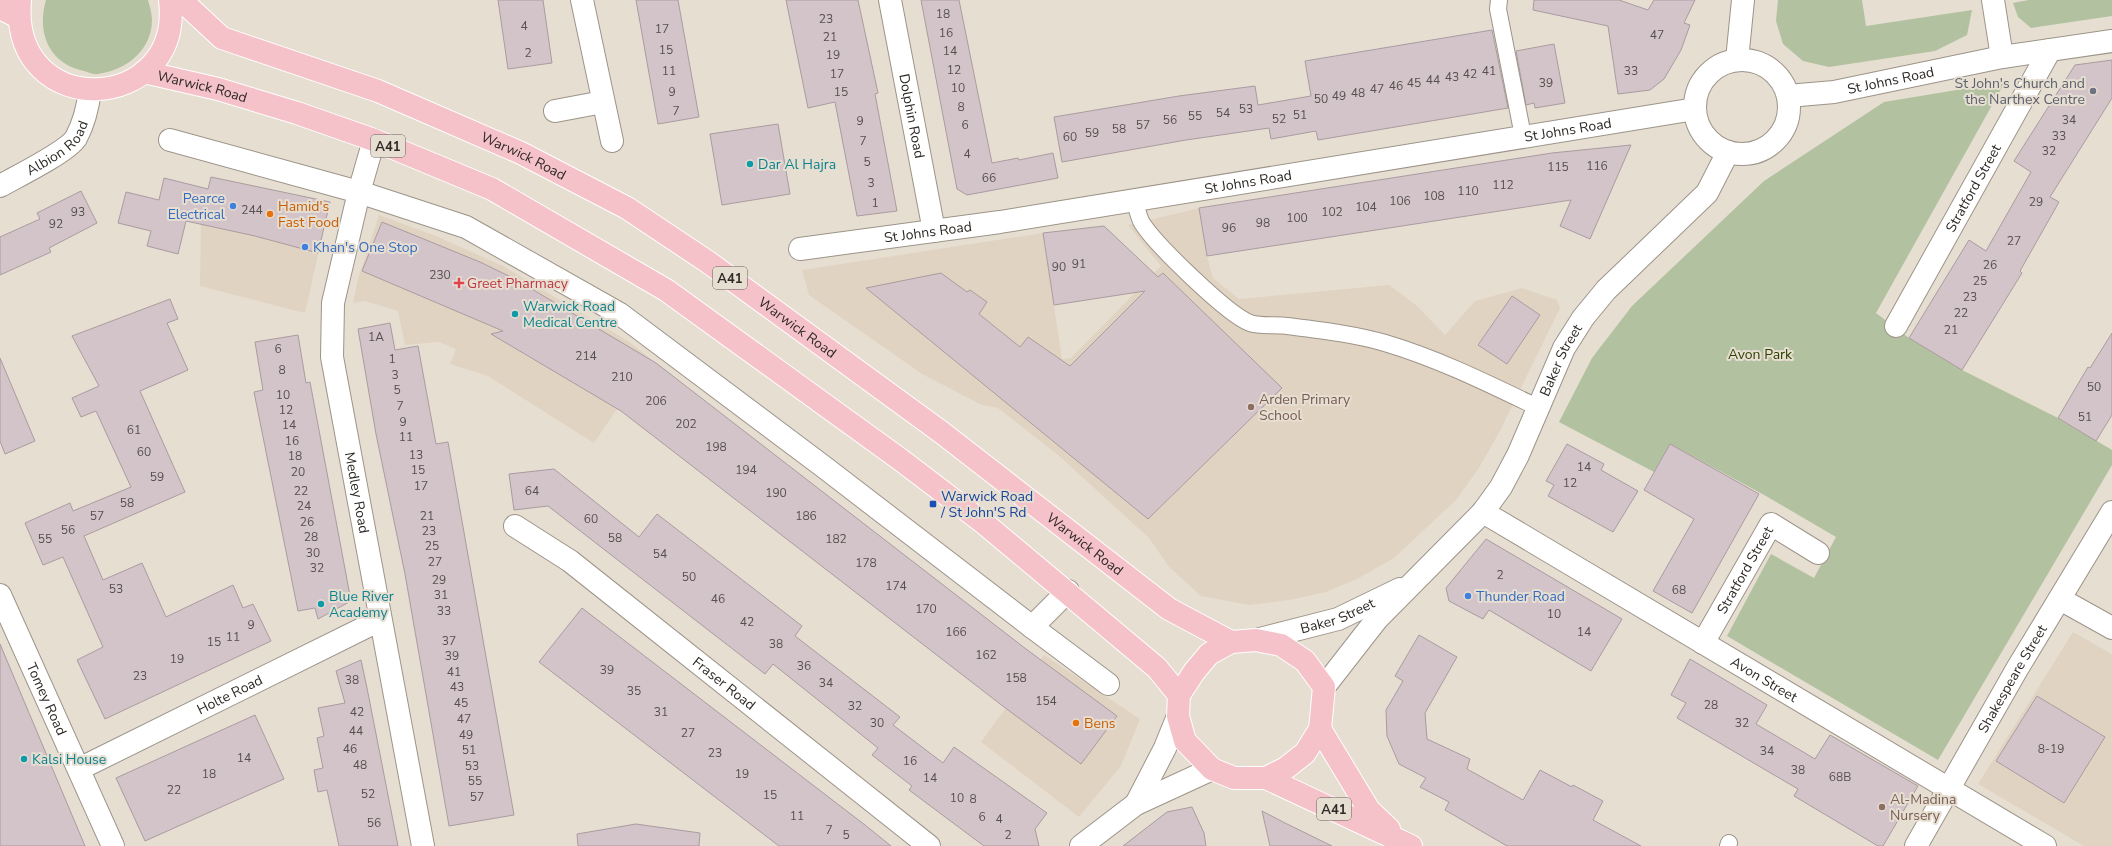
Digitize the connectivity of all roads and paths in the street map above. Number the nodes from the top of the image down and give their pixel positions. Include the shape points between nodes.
1 (170, 0) edge
2 (181, 0) edge
3 (582, 0) edge
4 (890, 0) edge
5 (1499, 0) edge
6 (1743, 0) edge
7 (1993, 0) edge
8 (13, 8) edge
9 (2112, 41) edge
10 (2050, 50) junction
11 (2002, 57) junction
12 (1737, 60) junction
13 (144, 72) junction
14 (90, 90) junction
15 (1788, 96) junction
16 (603, 102) junction
17 (1694, 108) junction
18 (555, 111) dead end
19 (1523, 136) junction
20 (170, 140) dead end
21 (374, 140) junction
22 (612, 141) dead end
23 (1728, 152) junction
24 (0, 186) edge
25 (359, 192) junction
26 (1134, 200) junction
27 (934, 231) junction
28 (800, 249) dead end
29 (1896, 326) dead end
30 (1539, 408) junction
31 (1483, 512) junction
32 (2112, 512) edge
33 (516, 526) dead end
34 (1818, 553) dead end
35 (1414, 582) junction
36 (1068, 592) junction
37 (0, 595) edge
38 (2060, 599) junction
39 (380, 620) junction
40 (1032, 627) junction
41 (2112, 628) edge
42 (1256, 640) junction
43 (1231, 642) junction
44 (1703, 643) junction
45 (1108, 684) dead end
46 (1324, 688) junction
47 (1179, 694) junction
48 (1178, 716) junction
49 (1320, 729) junction
50 (79, 769) junction
51 (1212, 769) junction
52 (1266, 778) junction
53 (1949, 789) junction
54 (1136, 804) junction
55 (1406, 843) edge
56 (113, 846) edge
57 (423, 846) edge
58 (929, 846) edge
59 (1081, 846) edge
60 (1916, 846) edge
61 (2046, 846) edge

1 - 13 highway via 169,32 160,53
2 - 43 highway, Warwick Road / A41 via 222,38 378,91 521,153 627,208 708,262 941,432 1169,609
3 - 16 street
4 - 27 street, Dolphin Road
5 - 19 lane via 1498,9
6 - 12 street
7 - 11 street
8 - 14 highway via 23,41 37,64 63,83
9 - 10 street, St Johns Road
10 - 11 street, St Johns Road
10 - 29 street, Stratford Street
11 - 15 street, St Johns Road via 1834,92
12 - 15 street via 1750,60 1769,69 1783,84
12 - 17 street via 1711,71 1696,95
13 - 14 highway via 127,83 108,89
13 - 21 highway, Warwick Road / A41 via 226,91
14 - 24 street, Albion Road via 87,110 75,139 59,152
15 - 23 street via 1789,113 1784,128 1774,141 1761,150 1745,154
16 - 18 street
16 - 22 street
17 - 19 street, St Johns Road
17 - 23 street via 1697,123 1704,136 1715,146
19 - 26 street, St Johns Road
20 - 25 street
21 - 25 street, Medley Road
21 - 36 highway, Warwick Road / A41 via 492,189 666,290 901,460
23 - 30 street, Baker Street via 1707,193 1606,290 1583,318 1564,348
25 - 39 street, Medley Road via 332,303 332,357
25 - 40 street via 466,227 620,314
26 - 27 street, St Johns Road
26 - 30 lane via 1142,223 1234,315 1252,324 1339,333 1385,343 1480,379
27 - 28 street, St Johns Road
30 - 31 street, Baker Street via 1518,455
31 - 35 street, Baker Street
31 - 44 street, Avon Street
32 - 38 street, Shakespeare Street
33 - 58 street, Fraser Road via 570,560
34 - 44 street, Stratford Street via 1771,524
35 - 42 street, Baker Street via 1338,619
35 - 46 street, Baker Street via 1378,619
36 - 40 street
36 - 47 highway, Warwick Road / A41 via 1157,668
37 - 50 street, Tomey Road
38 - 41 street
38 - 53 street, Shakespeare Street
39 - 50 street, Holte Road
39 - 57 street, Medley Road
40 - 45 street
42 - 43 highway
42 - 46 highway via 1281,645 1305,661
43 - 47 highway via 1209,654
44 - 53 street, Avon Street
46 - 49 highway
47 - 48 highway
48 - 51 highway via 1185,741
48 - 54 street
49 - 52 highway via 1305,752 1286,768
49 - 55 highway, A41 via 1369,810
50 - 56 street, Tomey Road
51 - 52 highway via 1234,778
51 - 54 street
52 - 55 highway, A41
53 - 60 street, Shakespeare Street
53 - 61 street, Avon Street
54 - 59 street

